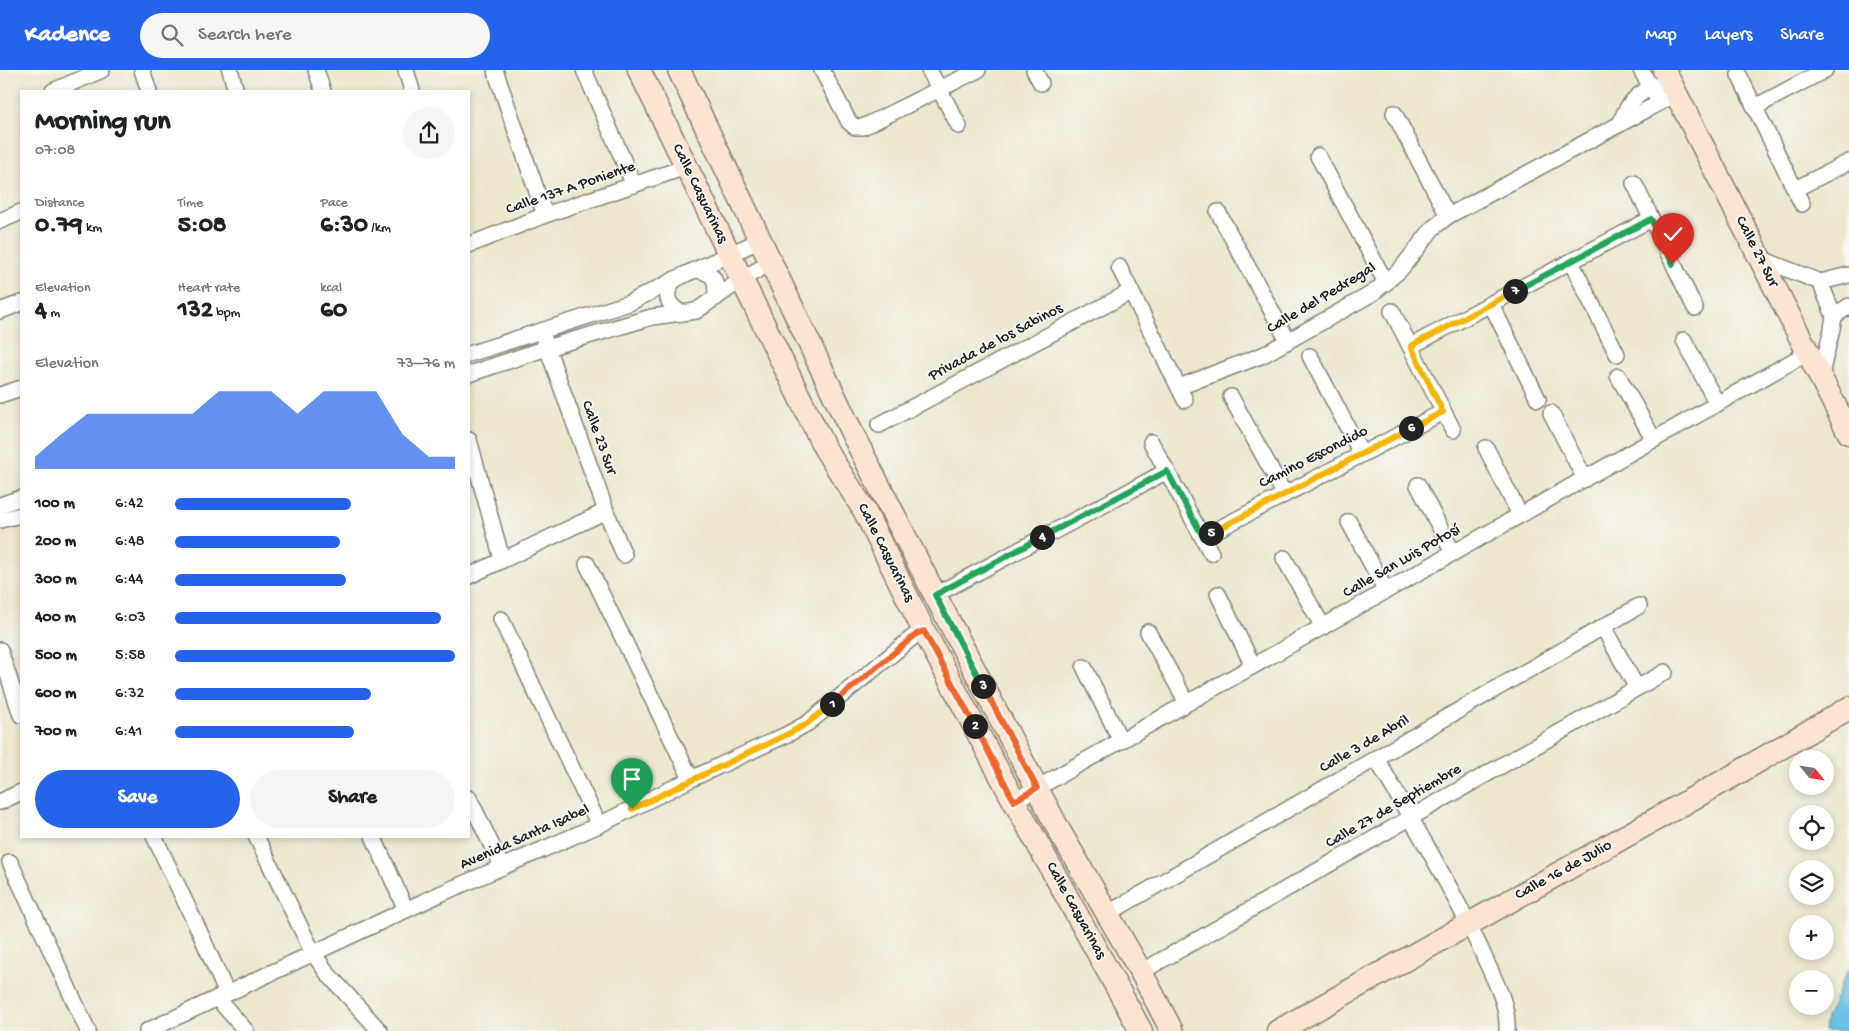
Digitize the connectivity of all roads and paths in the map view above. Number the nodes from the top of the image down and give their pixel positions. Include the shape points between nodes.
1 (102, 70) edge
2 (142, 70) edge
3 (230, 70) edge
4 (316, 70) edge
5 (406, 70) edge
6 (494, 70) edge
7 (584, 70) edge
8 (639, 70) edge
9 (679, 70) edge
10 (822, 70) edge
11 (930, 70) edge
12 (978, 70) edge
13 (1641, 70) edge
14 (1825, 70) edge
15 (1739, 75) dead end
16 (1664, 87) edge
17 (940, 89) junction
18 (59, 90) edge
19 (149, 90) edge
20 (236, 90) edge
21 (323, 90) edge
22 (412, 90) edge
23 (1754, 107) junction
24 (1394, 113) dead end
25 (959, 126) dead end
26 (1318, 156) dead end
27 (1849, 162) edge
28 (686, 167) junction
29 (1634, 183) dead end
30 (634, 185) junction
31 (1794, 189) junction
32 (1802, 204) dead end
33 (20, 212) edge
34 (1218, 212) dead end
35 (545, 215) junction
36 (1448, 216) junction
37 (1651, 219) junction
38 (0, 221) edge
39 (761, 240) junction
40 (470, 245) edge
41 (729, 255) junction
42 (1759, 258) junction
43 (771, 262) junction
44 (1571, 262) junction
45 (1119, 268) dead end
46 (696, 270) junction
47 (1849, 275) edge
48 (675, 279) junction
49 (741, 280) junction
50 (1820, 282) junction
51 (1386, 283) junction
52 (1130, 292) junction
53 (716, 298) junction
54 (20, 303) edge
55 (1491, 304) junction
56 (1849, 306) edge
57 (1695, 308) dead end
58 (0, 311) edge
59 (1392, 311) dead end
60 (682, 313) junction
61 (1834, 316) junction
62 (541, 331) junction
63 (1684, 340) dead end
64 (1288, 341) junction
65 (1411, 346) junction
66 (547, 348) junction
67 (1807, 353) junction
68 (470, 354) edge
69 (1616, 354) dead end
70 (1310, 356) dead end
71 (470, 374) edge
72 (1618, 376) dead end
73 (1820, 378) junction
74 (20, 388) edge
75 (0, 395) edge
76 (1231, 397) dead end
77 (1538, 399) dead end
78 (1717, 404) junction
79 (1443, 412) junction
80 (1551, 413) dead end
81 (879, 424) dead end
82 (1453, 430) dead end
83 (1849, 433) edge
84 (1654, 440) junction
85 (1151, 442) dead end
86 (470, 444) edge
87 (1486, 448) dead end
88 (1361, 453) junction
89 (1167, 471) junction
90 (1585, 479) junction
91 (1418, 485) dead end
92 (1284, 493) junction
93 (20, 498) edge
94 (0, 505) edge
95 (606, 512) junction
96 (20, 515) edge
97 (1520, 515) junction
98 (0, 520) edge
99 (1350, 522) dead end
100 (1203, 537) junction
101 (1211, 553) dead end
102 (1453, 554) junction
103 (624, 555) dead end
104 (1284, 558) dead end
105 (502, 559) junction
106 (587, 564) dead end
107 (470, 575) edge
108 (1386, 592) junction
109 (1218, 594) dead end
110 (935, 595) junction
111 (1639, 606) dead end
112 (501, 619) dead end
113 (1323, 627) junction
114 (1603, 627) junction
115 (924, 631) junction
116 (1148, 632) dead end
117 (0, 650) edge
118 (1253, 666) junction
119 (1084, 667) dead end
120 (1665, 672) dead end
121 (1637, 688) junction
122 (1187, 703) junction
123 (1849, 708) edge
124 (20, 712) edge
125 (1121, 741) junction
126 (1376, 758) junction
127 (691, 779) junction
128 (1037, 788) junction
129 (20, 792) edge
130 (470, 800) edge
131 (1014, 801) junction
132 (0, 802) edge
133 (1411, 817) junction
134 (600, 824) junction
135 (155, 838) edge
136 (257, 838) edge
137 (374, 838) edge
138 (10, 862) dead end
139 (502, 868) junction
140 (406, 910) junction
141 (1107, 914) junction
142 (1468, 924) junction
143 (313, 953) junction
144 (1141, 972) junction
145 (222, 996) junction
146 (1135, 1025) edge
147 (1507, 1030) edge
148 (88, 1031) edge
149 (147, 1031) edge
150 (246, 1031) edge
151 (380, 1031) edge
152 (1172, 1031) edge
153 (1278, 1031) edge

1 - 18 street
2 - 19 street
3 - 20 street
4 - 21 street
5 - 22 street
6 - 35 street
7 - 30 street
8 - 28 main road, Calle Casuarinas
9 - 39 main road, Calle Casuarinas
10 - 17 street via 849,122 855,127 863,127
11 - 17 street
12 - 17 street
13 - 16 street
14 - 23 street
15 - 23 street
16 - 36 street, Calle del Pedregal via 1620,124
16 - 42 main road, Calle 27 Sur
17 - 25 street
23 - 31 street
24 - 36 street
26 - 51 street
27 - 31 street
28 - 30 street, Calle 137 A Poniente
28 - 41 main road, Calle Casuarinas
29 - 37 street
30 - 35 street, Calle 137 A Poniente
31 - 32 street
33 - 38 street
34 - 64 street
35 - 40 street, Calle 137 A Poniente
36 - 51 street, Calle del Pedregal via 1433,228
37 - 44 street
37 - 57 street
39 - 41 street
39 - 43 main road, Calle Casuarinas
41 - 46 street
41 - 49 main road, Calle Casuarinas
42 - 50 street
42 - 67 main road, Calle 27 Sur
43 - 49 street
43 - 110 main road, Calle Casuarinas
44 - 55 street
44 - 69 street
45 - 52 street
46 - 48 street
46 - 53 street via 712,276
47 - 50 street
48 - 60 street via 668,288 668,302
48 - 62 street via 629,303
49 - 53 street
49 - 115 main road, Calle Casuarinas via 824,447 864,510
50 - 61 street
51 - 64 street, Calle del Pedregal
52 - 64 street, Calle del Pedregal via 1182,393
52 - 81 street, Privada de los Sabinos
53 - 60 street via 696,311
54 - 58 street
55 - 65 street
55 - 77 street
56 - 61 street
59 - 65 street
60 - 66 street via 652,317
61 - 73 street
62 - 66 street, Calle 23 Sur
62 - 68 street
63 - 78 street
65 - 79 street
66 - 71 street
66 - 95 street, Calle 23 Sur
67 - 73 main road, Calle 27 Sur
67 - 78 street, Calle San Luis Potosí
70 - 88 street
72 - 84 street
73 - 83 main road, Calle 27 Sur
74 - 75 street
76 - 92 street
78 - 84 street, Calle San Luis Potosí
79 - 82 street
79 - 88 street, Camino Escondido
80 - 90 street
84 - 90 street, Calle San Luis Potosí
85 - 89 street
86 - 105 street
87 - 97 street
88 - 92 street, Camino Escondido
89 - 100 street
89 - 110 street
90 - 97 street, Calle San Luis Potosí
91 - 102 street
92 - 100 street, Camino Escondido
93 - 94 street
95 - 103 street, Calle 23 Sur
95 - 105 street
96 - 98 street
97 - 102 street, Calle San Luis Potosí
99 - 108 street
100 - 101 street
102 - 108 street, Calle San Luis Potosí
104 - 113 street
105 - 107 street
106 - 127 street
108 - 113 street, Calle San Luis Potosí
109 - 118 street
110 - 128 main road, Calle Casuarinas
111 - 114 street, Calle 3 de Abril
112 - 134 street
113 - 118 street, Calle San Luis Potosí
114 - 121 street
114 - 126 street, Calle 3 de Abril
115 - 127 street, Avenida Santa Isabel via 808,723
115 - 131 main road, Calle Casuarinas
116 - 122 street
117 - 124 street
118 - 122 street, Calle San Luis Potosí
119 - 125 street
120 - 121 street, Calle 27 de Septiembre
121 - 133 street, Calle 27 de Septiembre
122 - 125 street, Calle San Luis Potosí
123 - 142 main road, Calle 16 de Julio
125 - 128 street, Calle San Luis Potosí
126 - 133 street
126 - 141 street, Calle 3 de Abril
127 - 134 street, Avenida Santa Isabel
128 - 131 street, Calle San Luis Potosí
128 - 141 main road, Calle Casuarinas
129 - 132 street
130 - 139 street
131 - 146 main road, Calle Casuarinas
133 - 142 street
133 - 144 street, Calle 27 de Septiembre
134 - 139 street, Avenida Santa Isabel
135 - 145 street via 201,934
136 - 143 street
137 - 140 street
138 - 148 street
139 - 140 street, Avenida Santa Isabel
140 - 143 street, Avenida Santa Isabel
141 - 144 main road, Calle Casuarinas
142 - 147 street via 1503,998 1508,1015
142 - 153 main road, Calle 16 de Julio
143 - 145 street, Avenida Santa Isabel
143 - 151 street
144 - 152 main road, Calle Casuarinas
145 - 149 street, Avenida Santa Isabel
145 - 150 street via 231,1016

